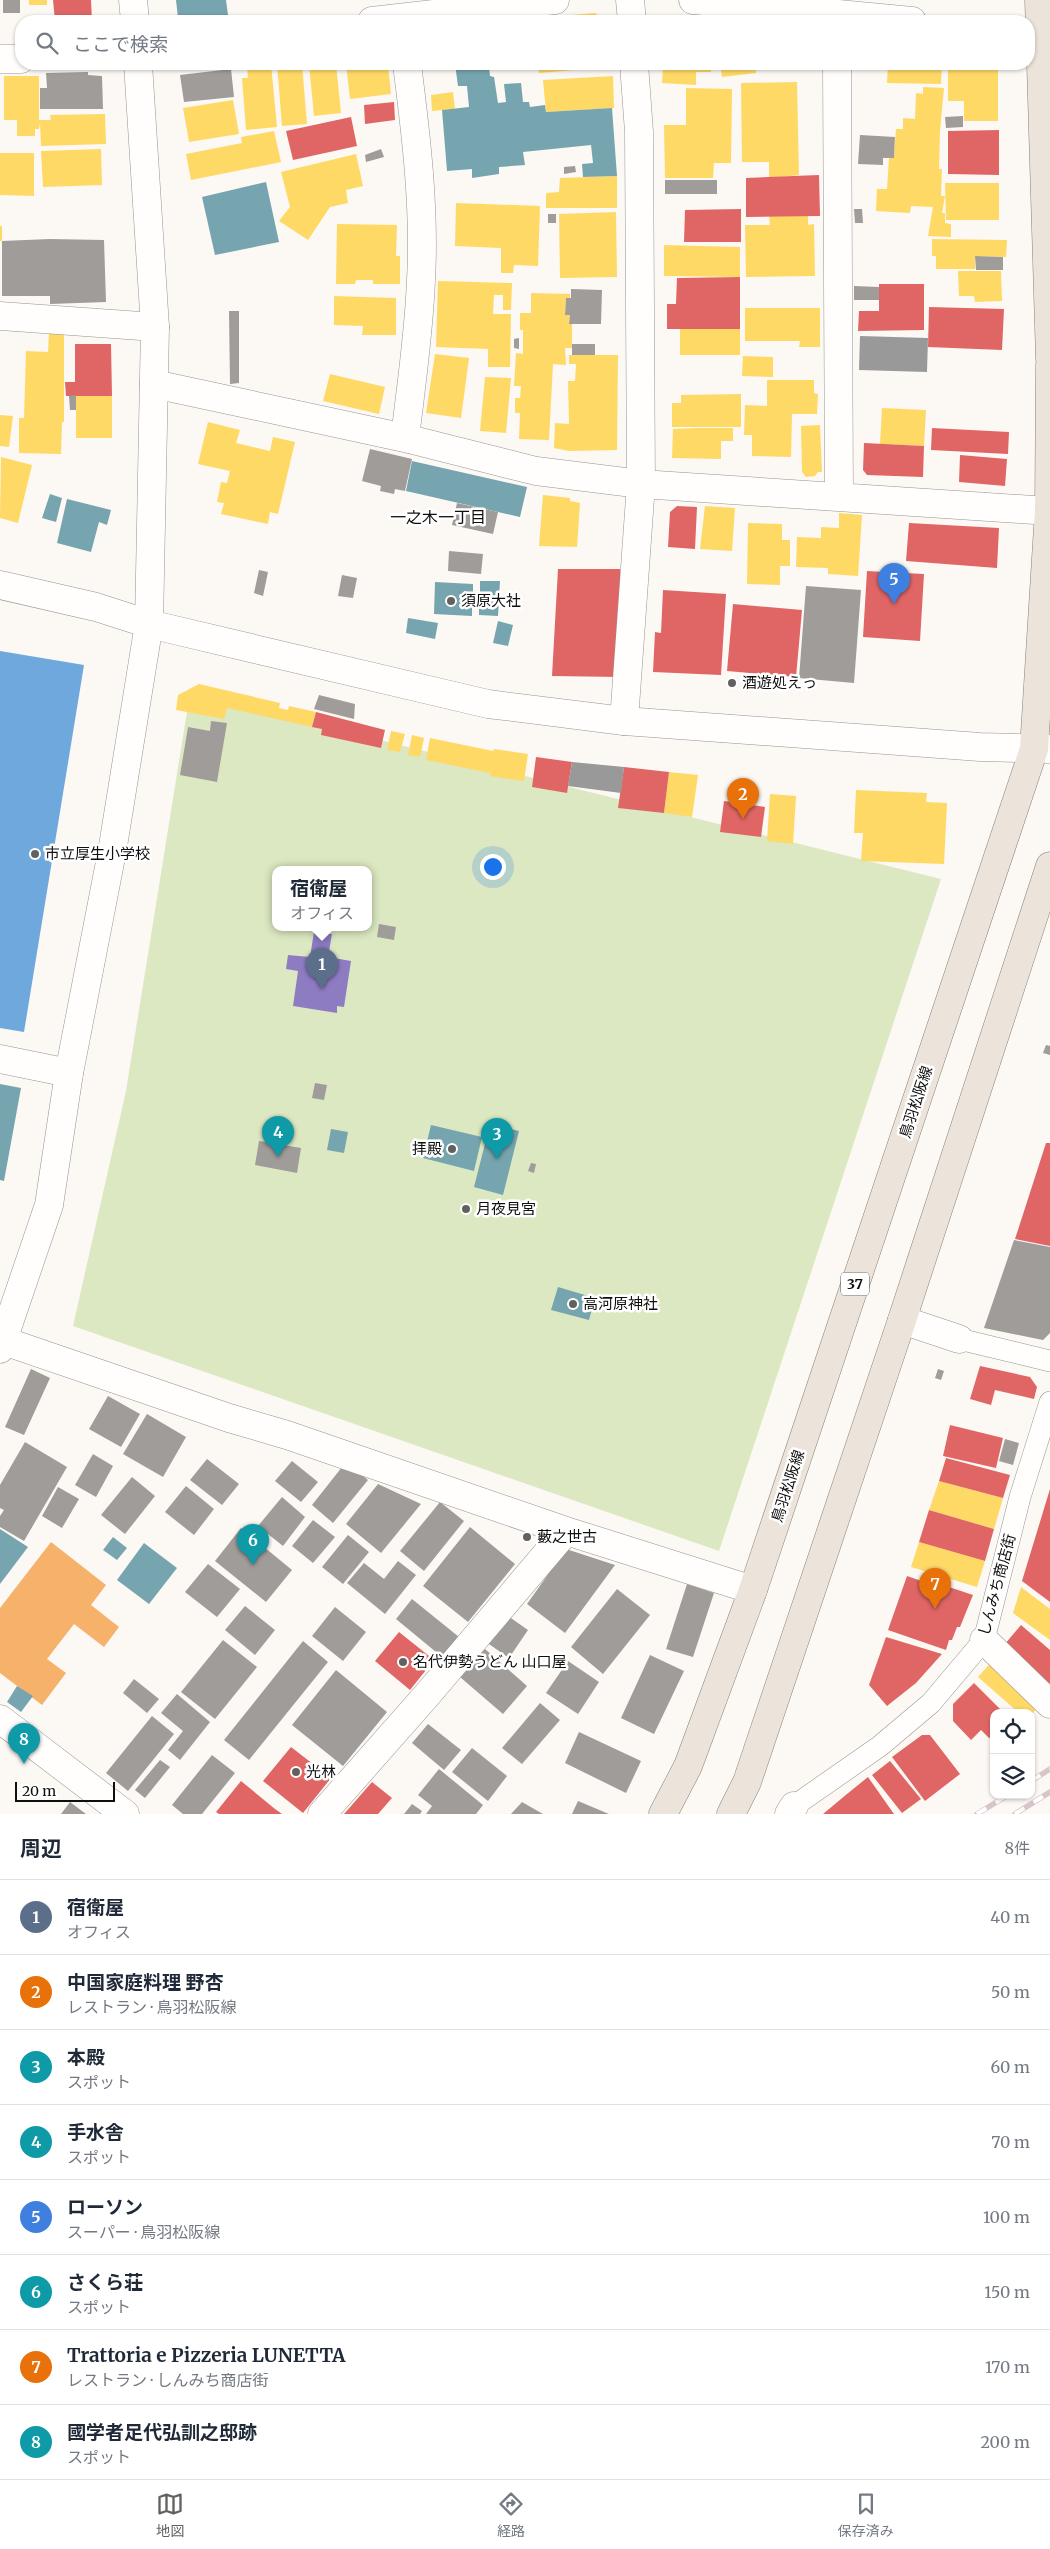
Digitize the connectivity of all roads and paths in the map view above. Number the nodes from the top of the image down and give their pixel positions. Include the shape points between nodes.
1 (133, 0) edge
2 (554, 0) edge
3 (630, 0) edge
4 (693, 0) edge
5 (1039, 0) edge
6 (401, 13) edge
7 (134, 15) edge
8 (631, 15) edge
9 (813, 15) edge
10 (1040, 34) edge
11 (0, 59) edge
12 (15, 59) edge
13 (138, 70) edge
14 (408, 70) edge
15 (634, 70) edge
16 (837, 70) edge
17 (0, 316) edge
18 (155, 326) junction
19 (1050, 359) edge
20 (1050, 365) edge
21 (154, 384) junction
22 (405, 438) junction
23 (641, 484) junction
24 (839, 497) junction
25 (1049, 511) junction
26 (0, 584) edge
27 (149, 624) junction
28 (624, 721) junction
29 (1042, 749) edge
30 (1050, 866) edge
31 (0, 1059) edge
32 (69, 1073) junction
33 (902, 1320) junction
34 (958, 1339) joint
35 (2, 1345) edge
36 (1050, 1362) edge
37 (1050, 1402) edge
38 (566, 1531) junction
39 (753, 1590) junction
40 (984, 1640) junction
41 (1050, 1704) edge
42 (0, 1719) edge
43 (791, 1810) edge
44 (125, 1814) edge
45 (322, 1814) edge
46 (663, 1814) edge
47 (731, 1814) edge

1 - 7 street
2 - 6 street
3 - 8 street
4 - 9 street
5 - 10 main road
10 - 19 main road
11 - 12 street
13 - 18 street
14 - 22 street via 416,133 421,262
15 - 23 street via 639,132
16 - 24 street
17 - 18 street
18 - 21 street
20 - 25 main road, 鳥羽松阪線 / 37
21 - 22 street
21 - 27 street
22 - 23 street via 536,471
23 - 24 street
23 - 28 street
24 - 25 street
25 - 29 main road, 鳥羽松阪線 / 37
26 - 27 street via 96,607
27 - 28 street via 488,704
27 - 32 street via 112,852
28 - 29 street
29 - 39 main road, 鳥羽松阪線 / 37
30 - 33 main road
31 - 32 street
32 - 35 street via 49,1205
33 - 34 street
33 - 47 main road via 747,1782
34 - 36 street
35 - 38 street via 297,1438
37 - 40 street, しんみち商店街 via 1020,1497
38 - 39 street
38 - 45 street via 428,1695
39 - 46 main road, 鳥羽松阪線 / 37 via 688,1766
40 - 41 street
40 - 43 street, しんみち商店街 via 931,1703 880,1746
42 - 44 street

